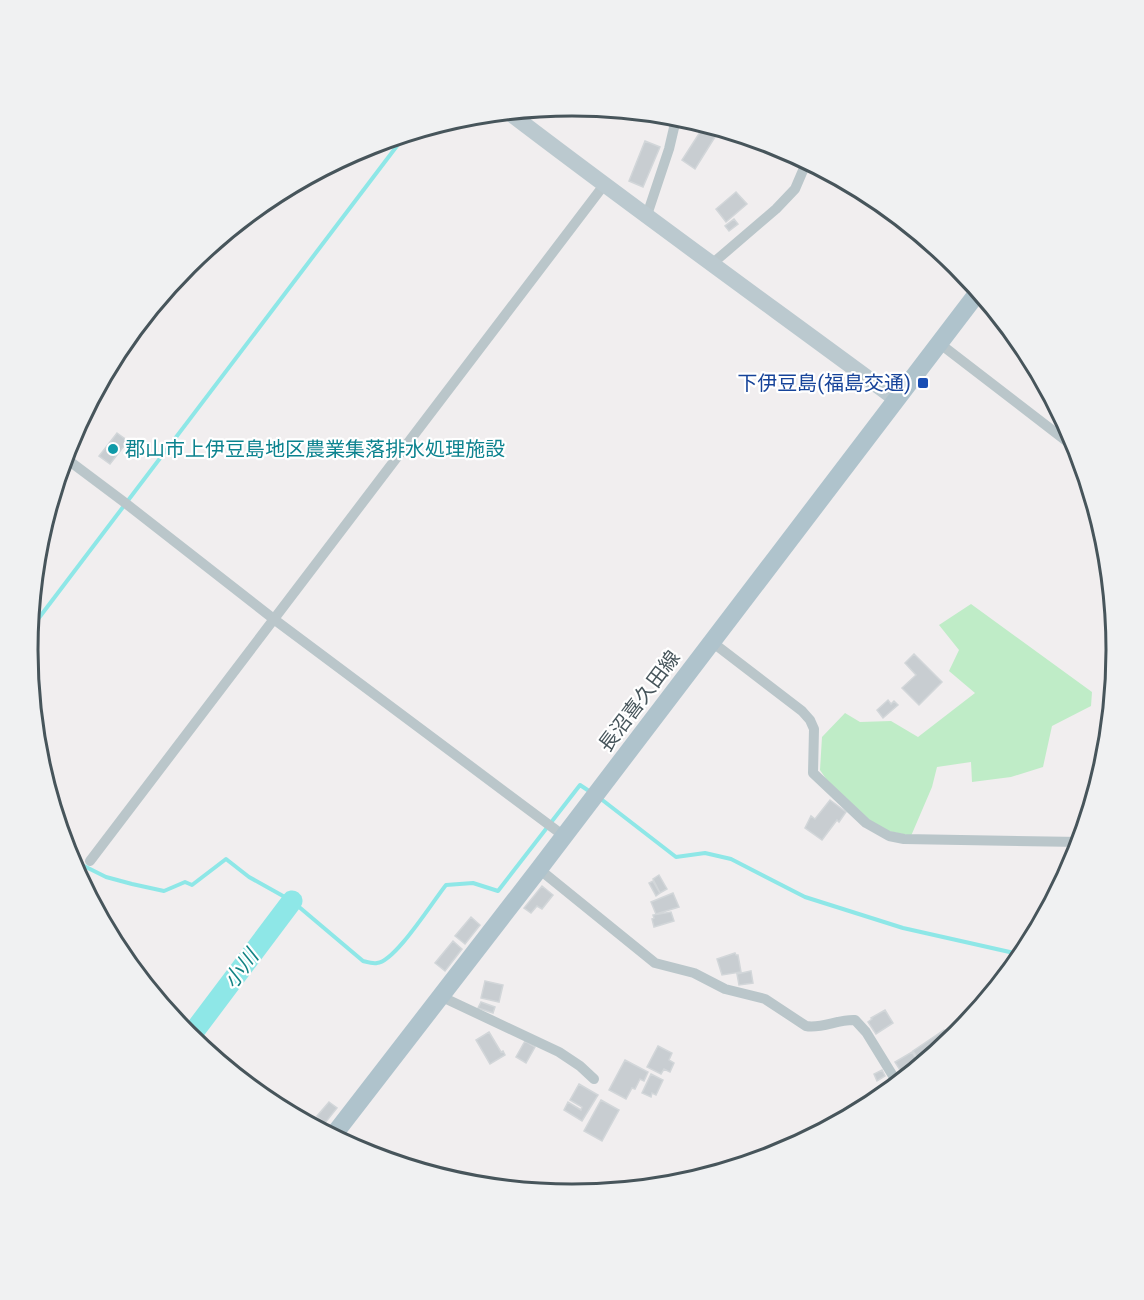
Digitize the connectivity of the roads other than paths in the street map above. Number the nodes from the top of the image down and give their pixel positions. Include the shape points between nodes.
1 (517, 119) edge
2 (674, 126) edge
3 (804, 169) edge
4 (604, 185) junction
5 (647, 214) junction
6 (713, 263) junction
7 (974, 298) edge
8 (939, 343) junction
9 (896, 399) junction
10 (1063, 438) edge
11 (71, 463) edge
12 (275, 620) junction
13 (712, 642) junction
14 (564, 836) junction
15 (1071, 842) edge
16 (90, 861) dead end
17 (539, 869) junction
18 (440, 996) junction
19 (893, 1077) edge
20 (594, 1078) dead end
21 (338, 1130) edge

1 - 4 street
2 - 5 street
3 - 6 street via 795,189 776,209
4 - 5 street
4 - 12 street
5 - 6 street
6 - 9 street
7 - 8 main road, 長沼喜久田線
8 - 9 main road, 長沼喜久田線
8 - 10 street
9 - 13 main road, 長沼喜久田線
11 - 12 street
12 - 14 street
12 - 16 street
13 - 14 main road, 長沼喜久田線
13 - 15 street via 802,711 814,729 813,773 876,831 904,839
14 - 17 main road, 長沼喜久田線
17 - 18 main road, 長沼喜久田線
17 - 19 street via 656,963 694,972 725,989 765,999 806,1026 855,1020
18 - 20 street via 559,1052
18 - 21 main road, 長沼喜久田線

